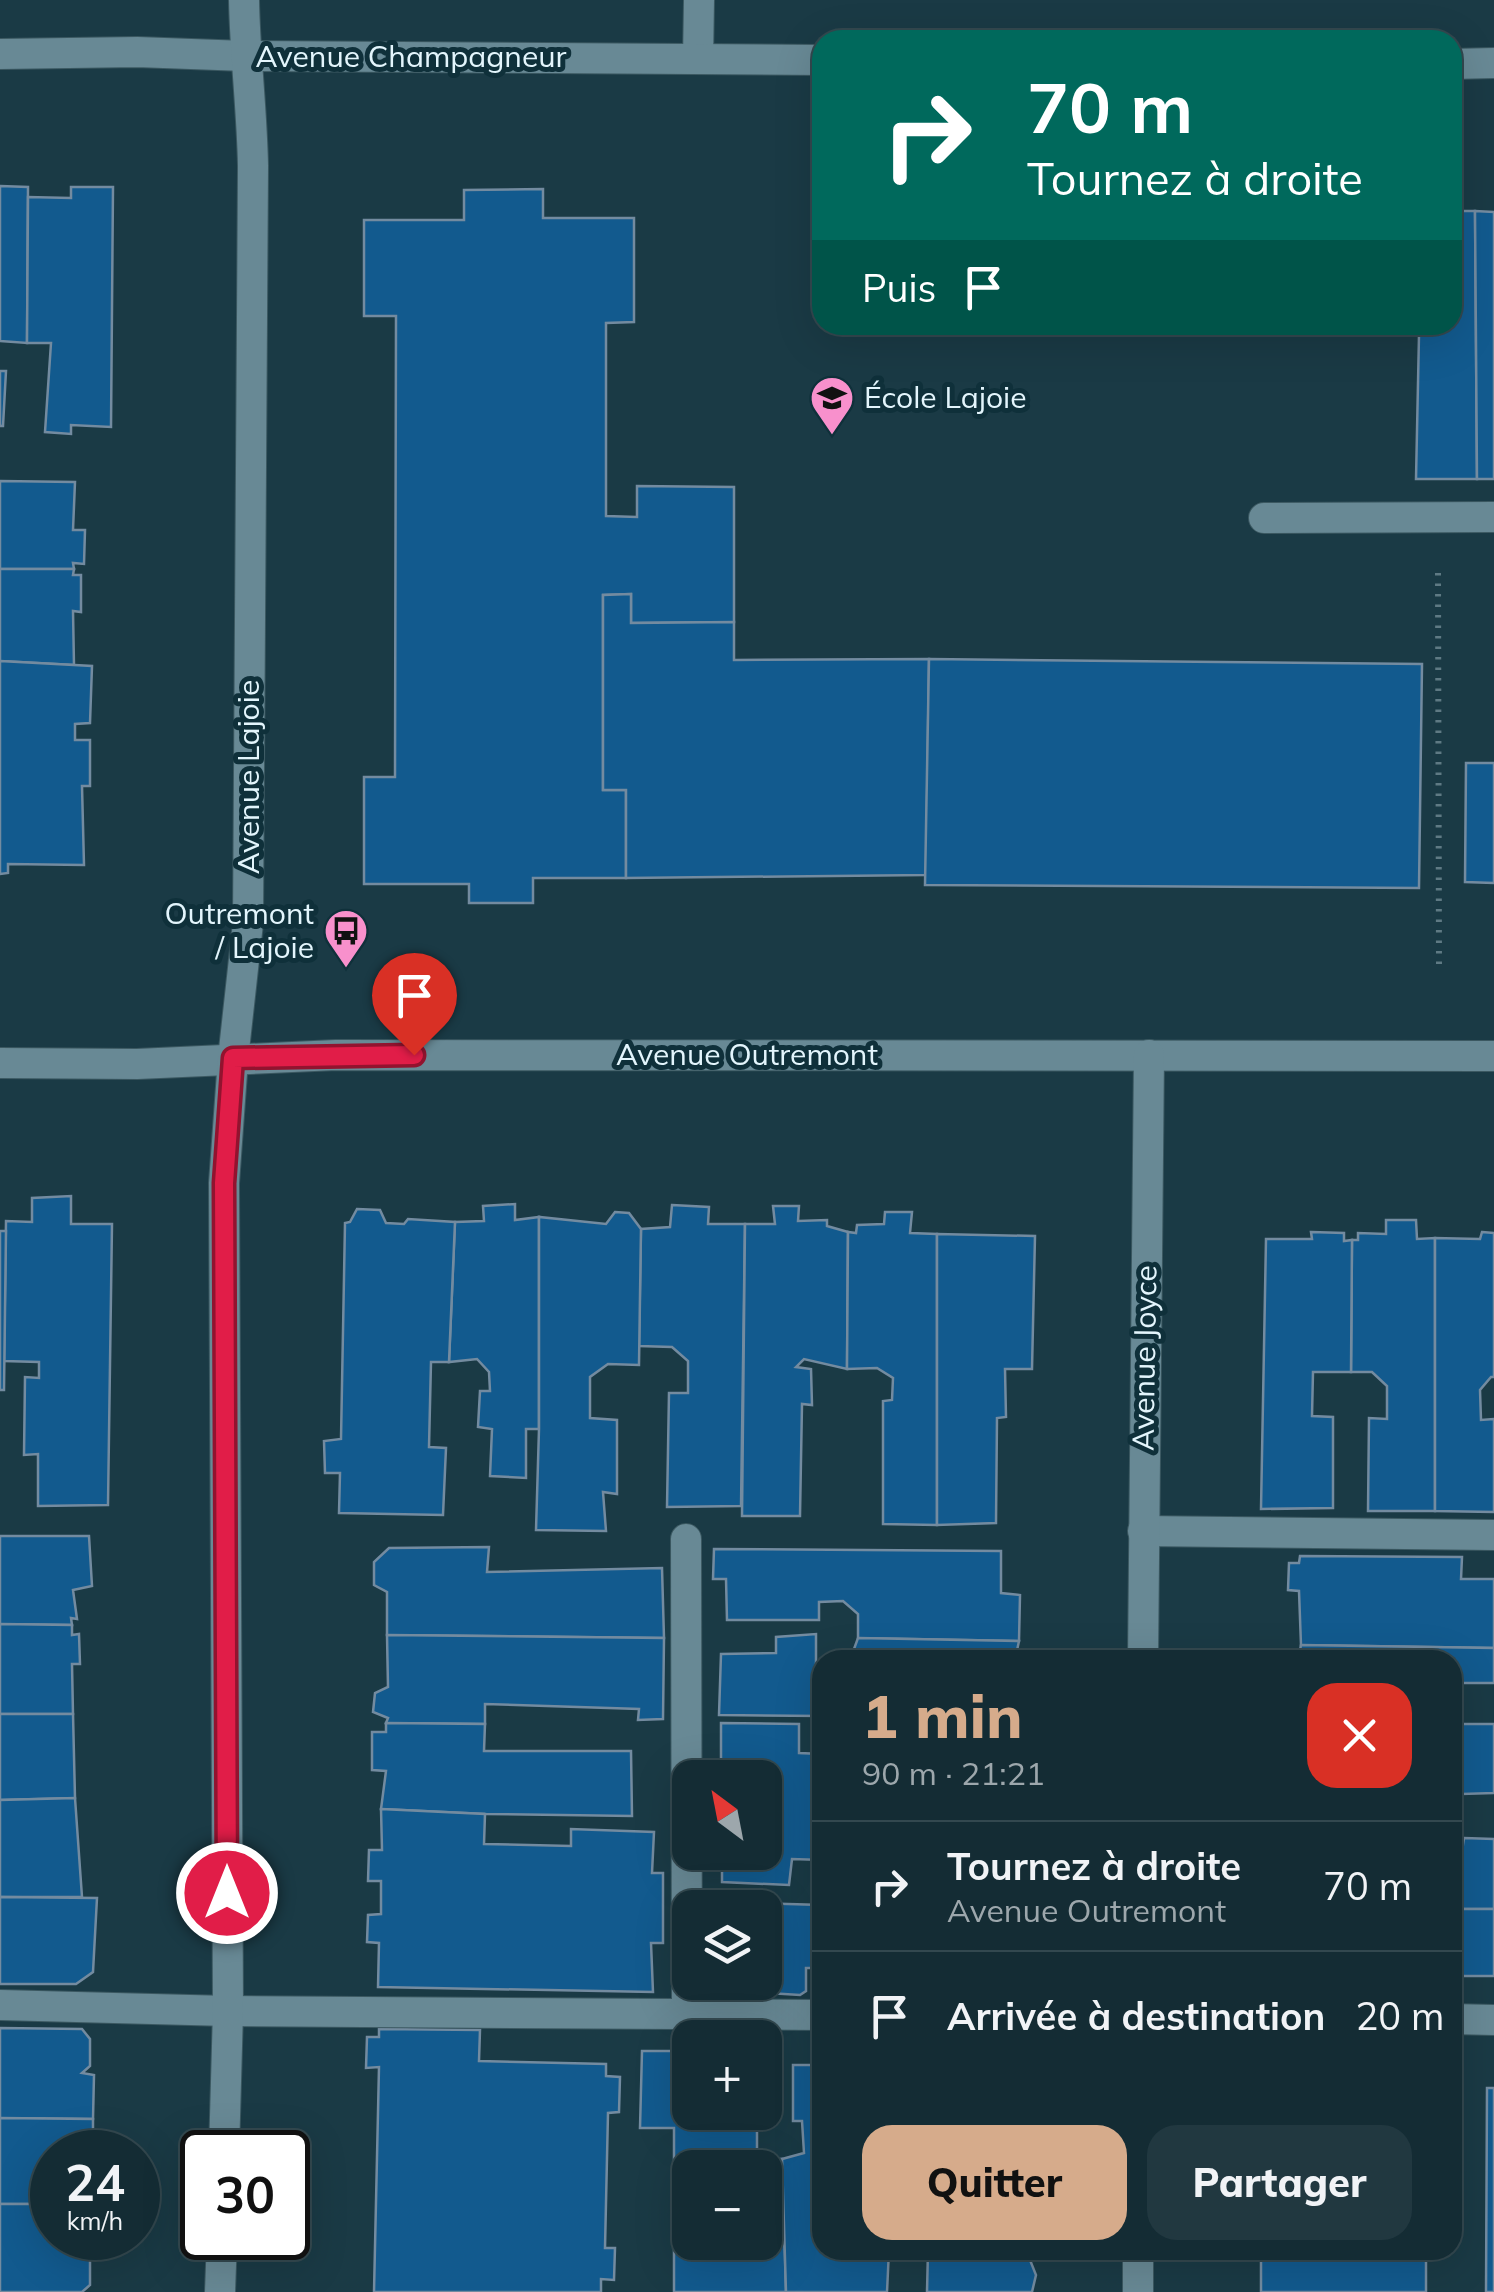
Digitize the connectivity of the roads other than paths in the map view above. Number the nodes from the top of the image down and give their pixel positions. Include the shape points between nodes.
1 (244, 0) edge
2 (698, 0) edge
3 (0, 54) edge
4 (245, 56) junction
5 (698, 59) junction
6 (812, 60) edge
7 (1494, 63) edge
8 (1462, 64) edge
9 (1494, 516) edge
10 (1264, 518) dead end
11 (1148, 1055) junction
12 (1494, 1056) edge
13 (233, 1058) junction
14 (0, 1063) edge
15 (1143, 1530) junction
16 (1494, 1535) edge
17 (686, 1539) dead end
18 (1142, 1650) edge
19 (0, 2006) edge
20 (228, 2011) junction
21 (687, 2015) junction
22 (812, 2015) edge
23 (1462, 2020) edge
24 (1494, 2020) edge
25 (225, 2130) edge
26 (221, 2260) edge
27 (1138, 2260) edge
28 (220, 2292) edge
29 (1138, 2292) edge

1 - 4 street, Avenue Lajoie
2 - 5 street
3 - 4 street, Avenue Champagneur
4 - 5 street, Avenue Champagneur
4 - 13 street, Avenue Lajoie via 253,166 248,922
5 - 6 street, Avenue Champagneur
7 - 8 street
9 - 10 street
11 - 12 street, Avenue Outremont
11 - 13 street, Avenue Outremont
11 - 15 street, Avenue Joyce
13 - 14 street, Avenue Outremont
13 - 20 street, Avenue Lajoie via 224,1183
15 - 16 street
15 - 18 street, Avenue Joyce
17 - 21 street
19 - 20 street
20 - 21 street
20 - 25 street, Avenue Lajoie
21 - 22 street
23 - 24 street
26 - 28 street
27 - 29 street

